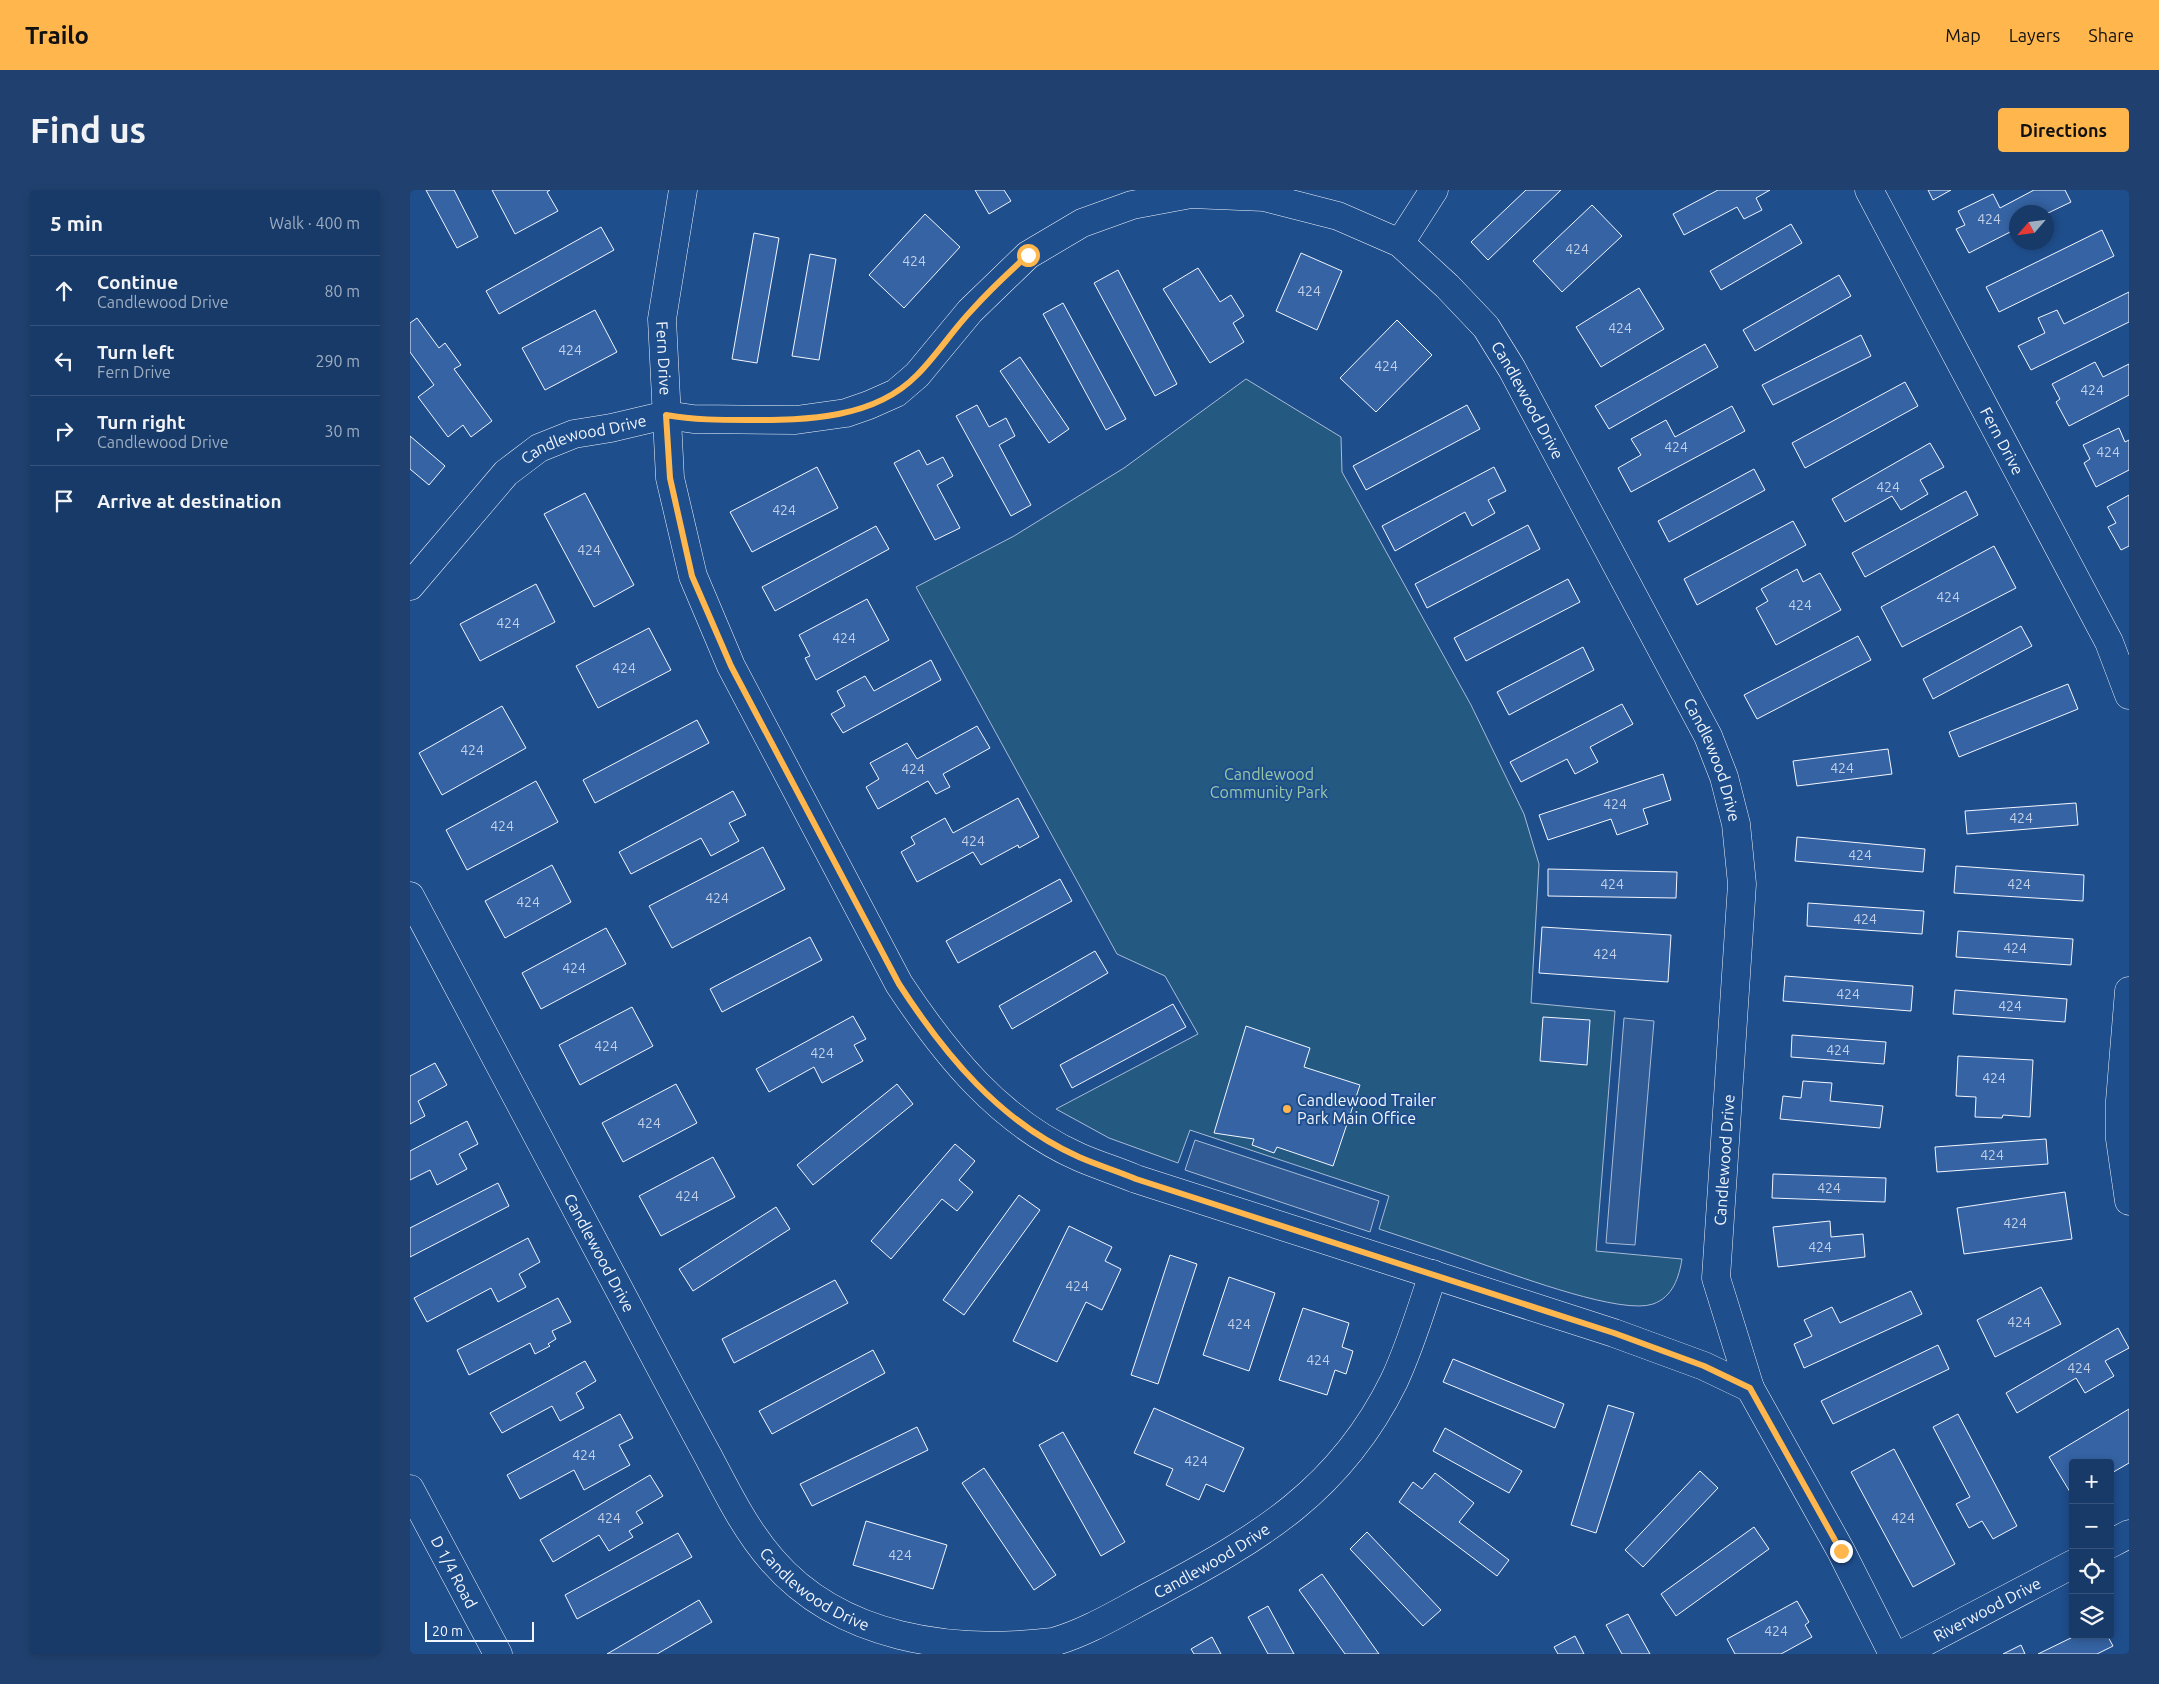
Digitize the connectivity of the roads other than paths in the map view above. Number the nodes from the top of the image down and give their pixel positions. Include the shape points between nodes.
1 (683, 190) edge
2 (1434, 190) edge
3 (1869, 190) edge
4 (1400, 243) junction
5 (666, 415) junction
6 (410, 586) edge
7 (2129, 695) edge
8 (410, 896) edge
9 (2129, 991) edge
10 (2129, 1201) edge
11 (1433, 1274) junction
12 (1750, 1388) junction
13 (410, 1489) edge
14 (2129, 1534) edge
15 (2114, 1542) edge
16 (2069, 1566) edge
17 (498, 1654) edge
18 (1893, 1654) edge
19 (1902, 1654) edge

1 - 5 street, Fern Drive via 662,319
2 - 4 street
3 - 7 street, Fern Drive via 2110,642
4 - 5 street, Candlewood Drive via 1338,216 1264,197 1192,194 1132,205 1082,223 1028,255 970,311 917,375 896,393 846,413 796,420 693,419
4 - 12 street, Candlewood Drive via 1486,327 1512,369 1708,736 1724,777 1736,824 1742,884 1716,1278
5 - 6 street, Candlewood Drive via 574,434 539,448 521,460 506,473
5 - 11 street, Fern Drive via 670,478 692,576 731,666 899,984 960,1068 994,1102 1034,1132 1078,1157 1136,1179
8 - 11 street, Candlewood Drive via 670,1387 753,1536 790,1579 819,1603 851,1623 886,1637 922,1647 960,1651 1053,1642 1102,1621 1272,1526 1330,1474 1376,1413 1407,1350
9 - 10 street via 2120,1139
11 - 12 street, Fern Drive via 1614,1333 1704,1366
12 - 18 street, Candlewood Drive via 1841,1551
13 - 17 street, D 1/4 Road
14 - 15 street
16 - 19 street, Riverwood Drive

